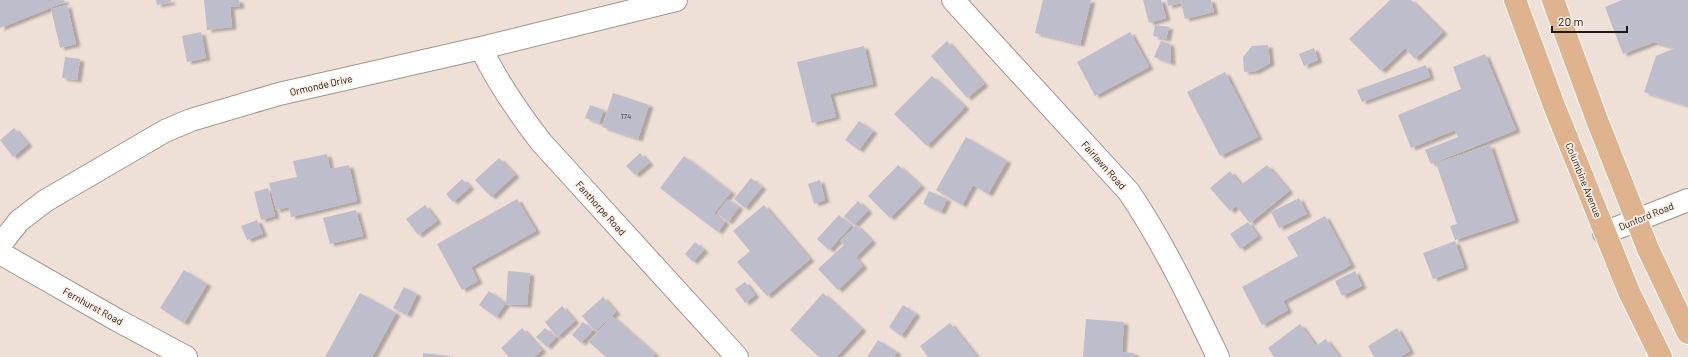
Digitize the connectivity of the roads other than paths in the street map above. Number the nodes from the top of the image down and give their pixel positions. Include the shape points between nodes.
1 (676, 0) edge
2 (953, 0) edge
3 (1515, 0) edge
4 (1553, 0) edge
5 (481, 48) junction
6 (1688, 200) edge
7 (1636, 220) junction
8 (1604, 233) junction
9 (0, 245) edge
10 (0, 253) edge
11 (1688, 333) edge
12 (186, 357) edge
13 (737, 357) edge
14 (1218, 357) edge
15 (1661, 357) edge

1 - 5 street, Ormonde Drive
2 - 14 street, Fairlawn Road via 1129,192 1168,255
3 - 8 main road, Columbine Avenue
4 - 7 main road
5 - 9 street, Ormonde Drive via 279,94 191,120 165,131 45,201 19,221
5 - 13 street, Fanthorpe Road via 490,68 541,142
6 - 7 street, Dunford Road
7 - 8 street, Dunford Road
7 - 11 main road
8 - 15 main road, Columbine Avenue
10 - 12 street, Fernhurst Road

